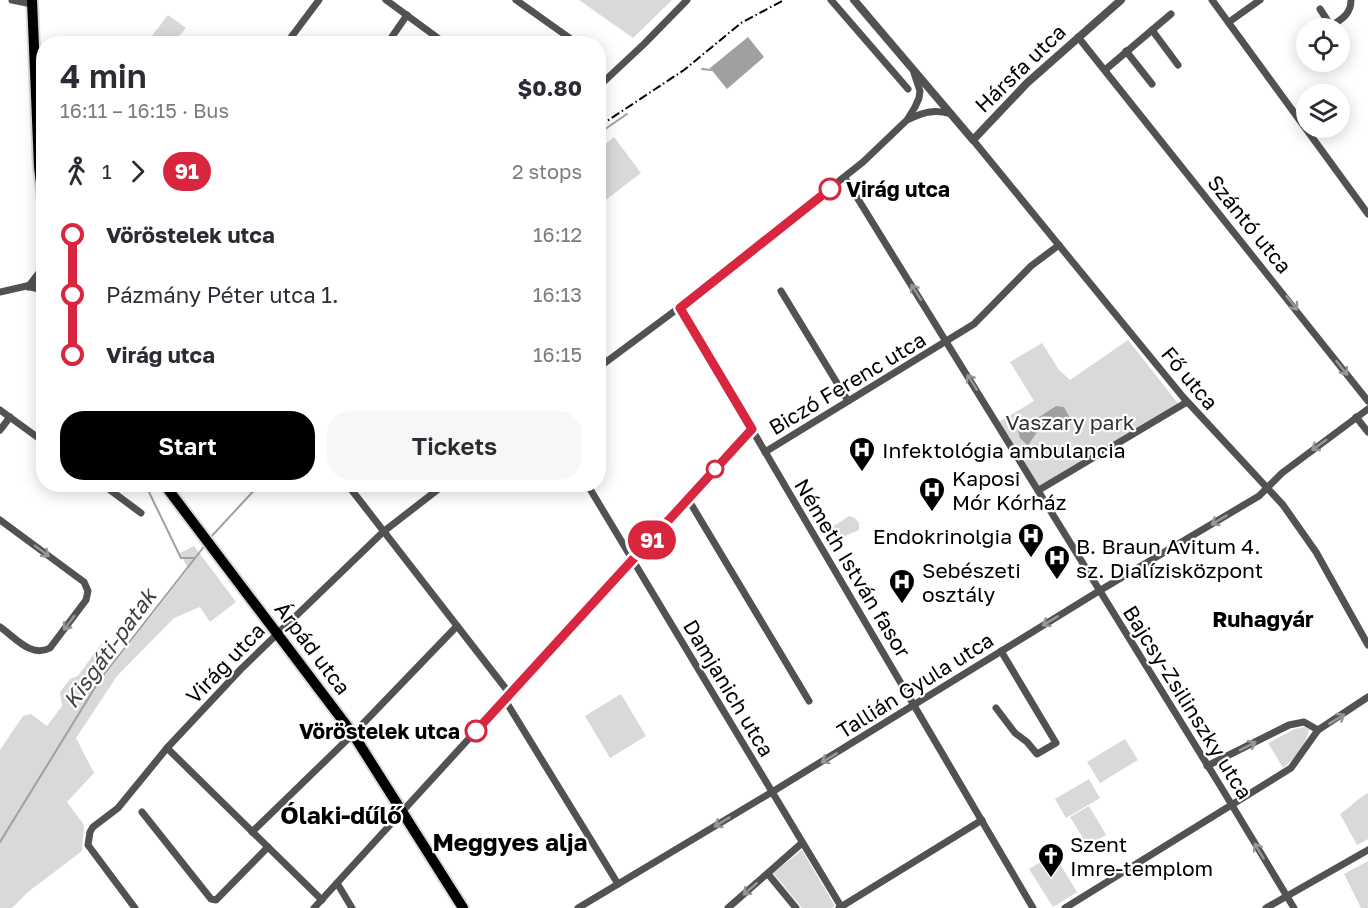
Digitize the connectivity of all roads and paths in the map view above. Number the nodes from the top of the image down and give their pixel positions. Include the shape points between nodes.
1 (12, 0) edge
2 (319, 0) edge
3 (386, 0) edge
4 (516, 0) edge
5 (687, 0) edge
6 (831, 0) edge
7 (854, 0) edge
8 (1121, 0) edge
9 (1212, 0) edge
10 (1260, 0) edge
11 (1351, 0) edge
12 (32, 2) edge
13 (1320, 9) dead end
14 (1171, 14) dead end
15 (407, 15) junction
16 (1229, 22) junction
17 (1152, 30) junction
18 (292, 36) edge
19 (393, 36) edge
20 (435, 36) edge
21 (567, 36) edge
22 (1078, 37) junction
23 (1126, 51) junction
24 (1178, 65) dead end
25 (912, 68) junction
26 (1105, 70) junction
27 (606, 80) edge
28 (1152, 84) dead end
29 (908, 89) dead end
30 (36, 96) edge
31 (951, 114) junction
32 (907, 120) junction
33 (973, 140) junction
34 (845, 178) junction
35 (1368, 214) edge
36 (1059, 245) junction
37 (36, 276) edge
38 (36, 284) edge
39 (28, 287) junction
40 (36, 288) edge
41 (781, 291) dead end
42 (0, 292) edge
43 (680, 308) junction
44 (947, 342) junction
45 (606, 362) edge
46 (1368, 400) edge
47 (848, 401) junction
48 (1187, 402) junction
49 (1368, 409) edge
50 (0, 410) edge
51 (10, 417) junction
52 (1356, 417) junction
53 (752, 429) junction
54 (0, 430) edge
55 (1368, 432) edge
56 (36, 436) edge
57 (765, 452) junction
58 (1259, 477) junction
59 (1277, 477) junction
60 (1268, 489) junction
61 (1039, 490) junction
62 (113, 492) edge
63 (170, 492) edge
64 (353, 492) edge
65 (436, 492) edge
66 (592, 492) edge
67 (688, 499) junction
68 (141, 513) dead end
69 (0, 520) edge
70 (383, 532) junction
71 (633, 560) junction
72 (1099, 591) junction
73 (457, 626) junction
74 (0, 627) edge
75 (278, 633) junction
76 (1368, 645) edge
77 (1001, 651) junction
78 (510, 694) junction
79 (1368, 698) edge
80 (505, 700) junction
81 (809, 701) dead end
82 (914, 705) junction
83 (996, 708) dead end
84 (1318, 730) junction
85 (353, 734) junction
86 (166, 748) junction
87 (1208, 766) junction
88 (772, 792) junction
89 (1232, 806) junction
90 (403, 811) junction
91 (142, 812) dead end
92 (982, 820) junction
93 (252, 832) junction
94 (802, 843) junction
95 (268, 847) junction
96 (1368, 850) edge
97 (768, 873) junction
98 (337, 883) junction
99 (618, 884) junction
100 (1286, 896) junction
101 (322, 900) junction
102 (841, 907) edge
103 (135, 908) edge
104 (314, 908) edge
105 (352, 908) edge
106 (463, 908) edge
107 (578, 908) edge
108 (729, 908) edge
109 (796, 908) edge
110 (1033, 908) edge
111 (1065, 908) edge
112 (1266, 908) edge
113 (1293, 908) edge

1 - 12 street
2 - 18 street
3 - 15 street
4 - 21 street
5 - 27 street
6 - 29 street
7 - 25 street
8 - 22 street, Hársfa utca
9 - 16 street
10 - 16 street
11 - 13 street via 1350,10 1331,26
12 - 30 main road
14 - 17 street
15 - 19 street
15 - 20 street
16 - 35 street
17 - 23 street
17 - 24 street
22 - 26 street, Szántó utca
22 - 33 street, Hársfa utca
23 - 26 street
23 - 28 street
25 - 31 street
25 - 32 street via 920,98
26 -> 46 street, Szántó utca
31 - 32 street via 929,111
31 - 33 street
32 - 34 street
33 - 36 street, Fő utca
34 - 43 street
44 -> 34 street, Bajcsy-Zsilinszky utca
36 - 44 street, Biczó Ferenc utca via 1031,266 974,324
36 - 48 street, Fő utca
37 - 39 street
38 - 39 street
39 - 40 street
39 - 42 street
41 - 47 street
43 - 45 street
43 - 53 street, Németh István fasor
44 - 47 street, Biczó Ferenc utca
61 -> 44 street, Bajcsy-Zsilinszky utca
47 - 57 street, Biczó Ferenc utca
48 - 58 street, Fő utca
48 - 61 street
49 - 52 street, Tallián Gyula utca
50 - 51 street
51 - 54 street
51 - 56 street
52 - 55 street
52 -> 59 street, Tallián Gyula utca
53 - 57 street, Németh István fasor
53 - 67 street
57 - 82 street, Németh István fasor
58 - 59 street
58 - 60 street, Fő utca
59 - 60 street, Tallián Gyula utca
60 -> 72 street, Tallián Gyula utca
60 - 76 street, Fő utca via 1299,526
61 - 72 street, Bajcsy-Zsilinszky utca
62 - 68 street
63 - 75 main road, Árpád utca
64 - 70 street
65 - 70 street, Virág utca
66 - 71 street, Damjanich utca
67 - 71 street
67 - 81 street
69 -> 74 street via 84,582 88,591 86,600 50,648 42,652 34,652
70 - 73 street
70 - 75 street, Virág utca
71 - 78 street
71 - 88 street, Damjanich utca
72 -> 77 street, Tallián Gyula utca
72 - 87 street, Bajcsy-Zsilinszky utca
73 - 78 street
73 - 85 street
75 - 85 main road, Árpád utca
75 - 86 street, Virág utca
77 - 82 street, Tallián Gyula utca
77 - 83 street via 1056,743 1034,753
78 - 80 street
84 -> 79 street
80 - 90 street
80 - 99 street
82 -> 88 street, Tallián Gyula utca
82 - 92 street, Németh István fasor
87 -> 84 street via 1289,725 1304,722
84 - 89 street via 1291,768
85 - 90 main road, Árpád utca
85 - 93 street
86 - 93 street
86 - 103 street, Virág utca via 118,808 90,831 88,845
87 - 89 street, Bajcsy-Zsilinszky utca
88 - 94 street, Damjanich utca
88 -> 99 street, Tallián Gyula utca
100 -> 89 street, Bajcsy-Zsilinszky utca
89 - 111 street
90 - 98 street
90 - 106 main road, Árpád utca
91 - 95 street via 211,899 216,900
92 - 102 street
92 - 110 street, Németh István fasor
93 - 95 street
94 - 97 street
94 - 102 street, Damjanich utca
95 - 101 street
96 - 100 street
97 -> 108 street
97 - 109 street
98 - 101 street
98 - 105 street
99 - 107 street, Tallián Gyula utca
100 - 112 street
100 - 113 street, Bajcsy-Zsilinszky utca
101 - 104 street

